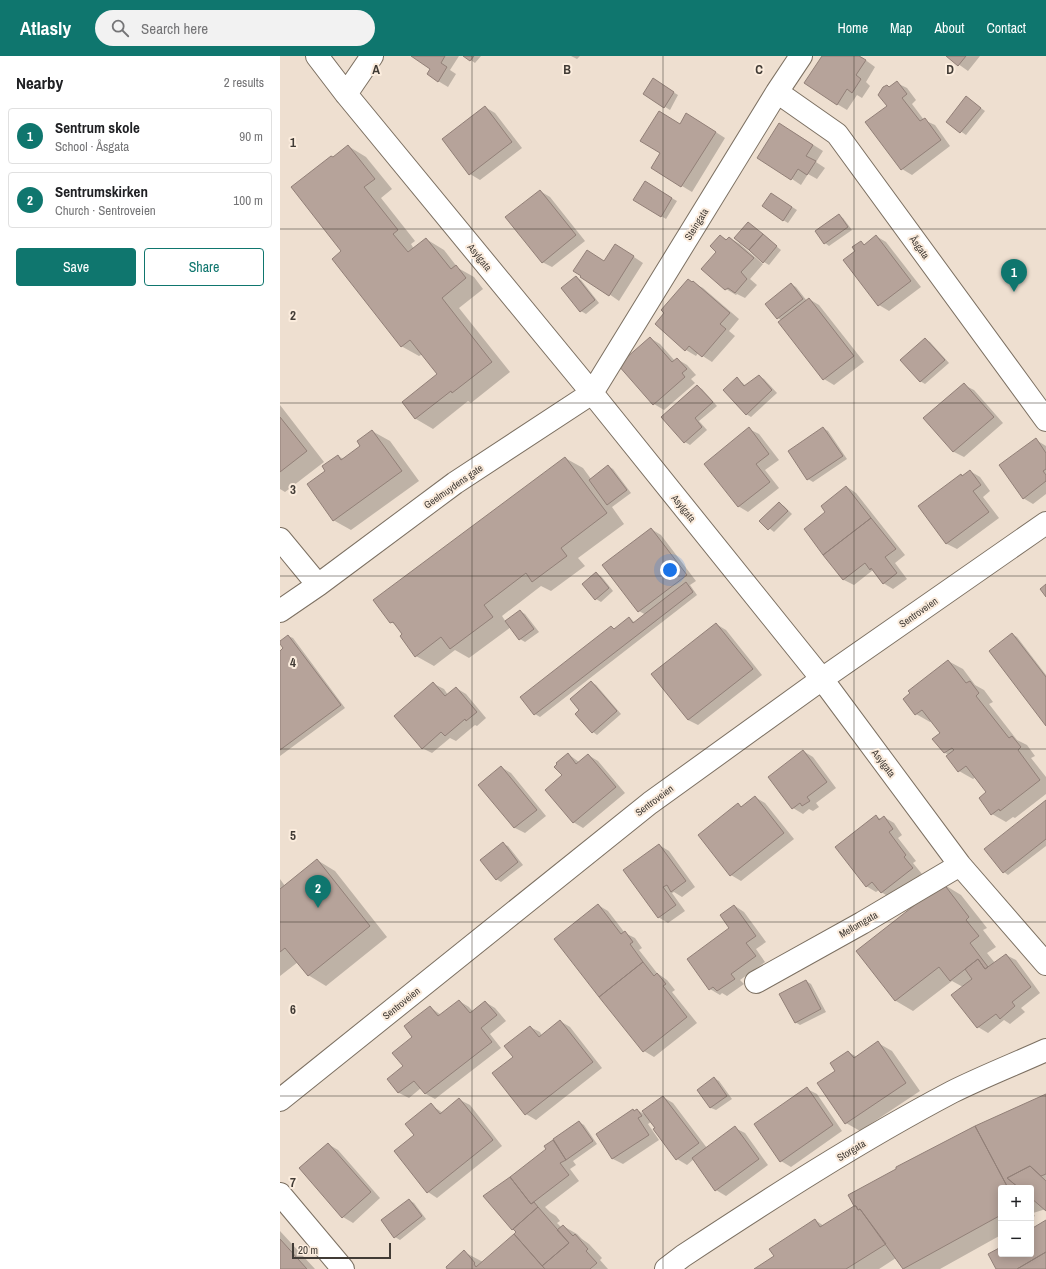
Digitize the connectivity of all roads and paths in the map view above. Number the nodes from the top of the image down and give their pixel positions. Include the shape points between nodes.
1 (317, 56) edge
2 (372, 56) edge
3 (801, 56) edge
4 (777, 92) junction
5 (346, 94) junction
6 (592, 394) junction
7 (1046, 420) edge
8 (1046, 523) edge
9 (280, 539) edge
10 (318, 584) junction
11 (280, 611) edge
12 (822, 679) junction
13 (960, 865) junction
14 (1046, 964) edge
15 (756, 982) dead end
16 (1046, 1050) edge
17 (280, 1100) edge
18 (280, 1194) edge
19 (344, 1269) edge
20 (666, 1269) edge

1 - 5 street, Asylgata
2 - 5 street
3 - 4 street, Steingata
4 - 6 street, Steingata
4 - 7 street, Åsgata via 837,134
5 - 6 street, Asylgata
6 - 10 street, Geelmuydens gate via 455,483
6 - 12 street, Asylgata
8 - 12 street, Sentroveien
9 - 10 street
10 - 11 street, Geelmuydens gate
12 - 13 street, Asylgata
12 - 17 street, Sentroveien via 650,803
13 - 14 street, Asylgata
13 - 15 street, Mellomgata
16 - 20 street, Storgata via 953,1092 885,1129 787,1188
18 - 19 street

